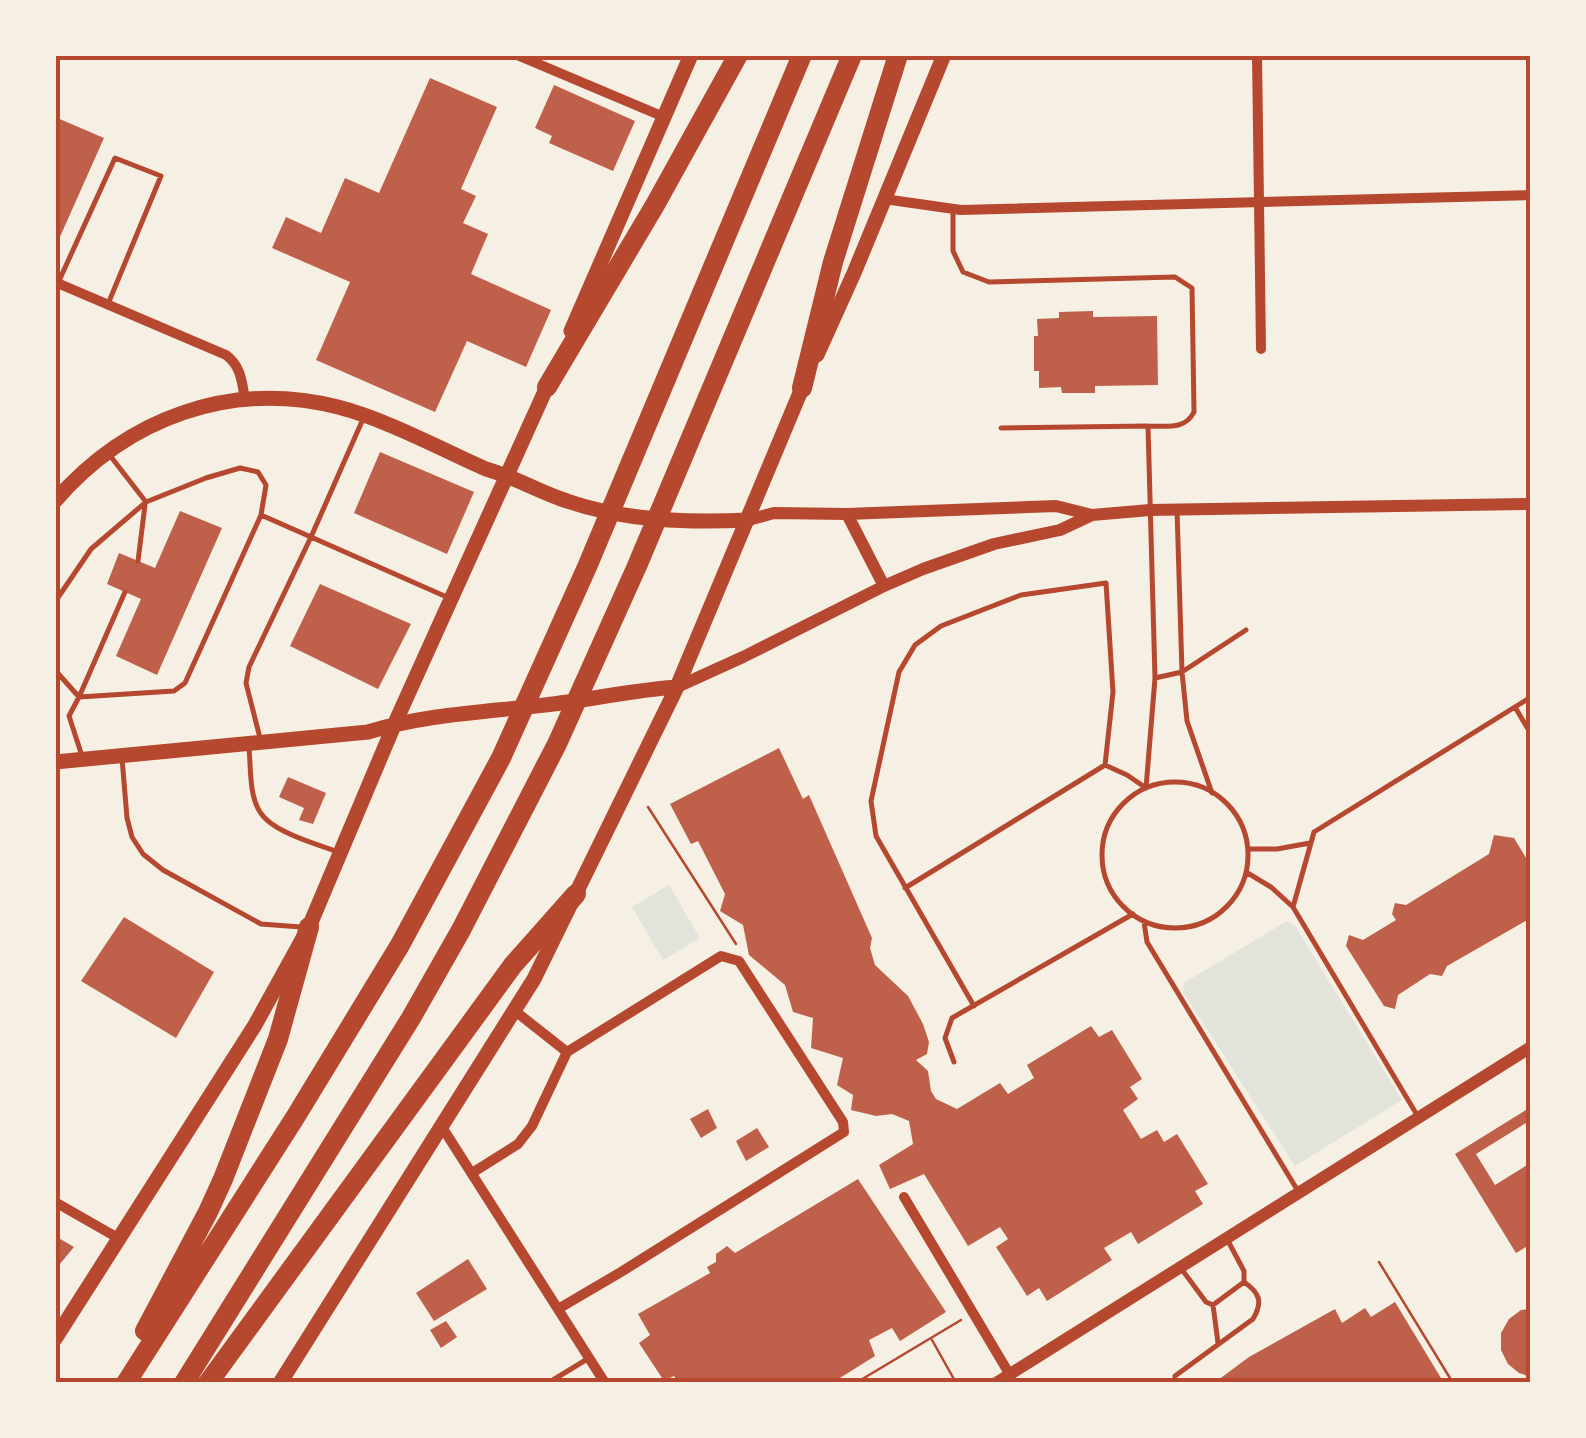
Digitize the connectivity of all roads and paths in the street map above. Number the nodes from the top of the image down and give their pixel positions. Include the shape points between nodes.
1 (518, 55) edge
2 (691, 55) edge
3 (738, 55) edge
4 (802, 55) edge
5 (852, 55) edge
6 (898, 55) edge
7 (944, 55) edge
8 (1257, 55) edge
9 (664, 117) junction
10 (1531, 196) edge
11 (884, 199) junction
12 (1258, 201) junction
13 (954, 208) junction
14 (57, 283) edge
15 (108, 304) junction
16 (1261, 349) dead end
17 (547, 387) junction
18 (802, 388) junction
19 (245, 400) junction
20 (364, 416) junction
21 (1148, 426) junction
22 (1001, 428) dead end
23 (106, 451) junction
24 (507, 475) junction
25 (55, 500) edge
26 (146, 502) junction
27 (1531, 504) edge
28 (1150, 510) junction
29 (1178, 510) junction
30 (847, 514) junction
31 (261, 515) junction
32 (1092, 515) junction
33 (748, 520) junction
34 (311, 537) junction
35 (138, 561) dead end
36 (884, 586) junction
37 (125, 592) dead end
38 (452, 599) junction
39 (55, 602) edge
40 (1246, 630) dead end
41 (55, 670) edge
42 (1182, 672) junction
43 (1155, 678) junction
44 (677, 687) junction
45 (79, 697) junction
46 (1531, 697) edge
47 (1515, 706) junction
48 (395, 724) junction
49 (1531, 734) edge
50 (254, 742) junction
51 (122, 755) junction
52 (82, 759) junction
53 (55, 762) edge
54 (1105, 765) junction
55 (1146, 788) junction
56 (1212, 792) junction
57 (648, 807) dead end
58 (1310, 843) junction
59 (1248, 849) junction
60 (341, 853) junction
61 (1246, 872) junction
62 (906, 888) junction
63 (576, 894) junction
64 (1293, 908) junction
65 (1132, 914) junction
66 (1144, 922) junction
67 (310, 927) junction
68 (740, 957) junction
69 (974, 1006) junction
70 (515, 1011) junction
71 (1531, 1047) edge
72 (567, 1052) junction
73 (954, 1062) dead end
74 (1418, 1117) junction
75 (442, 1128) junction
76 (472, 1173) junction
77 (1299, 1193) junction
78 (904, 1197) dead end
79 (55, 1202) edge
80 (118, 1238) junction
81 (1227, 1238) junction
82 (1379, 1262) dead end
83 (1180, 1266) junction
84 (1244, 1282) junction
85 (1212, 1305) junction
86 (558, 1309) junction
87 (963, 1319) dead end
88 (931, 1338) junction
89 (55, 1339) edge
90 (1218, 1343) junction
91 (589, 1358) junction
92 (1010, 1375) junction
93 (955, 1381) edge
94 (117, 1383) edge
95 (126, 1383) edge
96 (184, 1383) edge
97 (208, 1383) edge
98 (280, 1383) edge
99 (548, 1383) edge
100 (605, 1383) edge
101 (860, 1383) edge
102 (996, 1383) edge
103 (1175, 1383) edge
104 (1453, 1383) edge

1 - 9 street
2 - 9 main road
3 - 17 highway
4 - 95 highway via 588,568 500,758 353,1024
5 - 96 highway via 558,744 411,1018
6 - 18 highway via 833,262
7 - 11 main road
8 - 12 street
9 - 17 main road
10 - 12 street
11 - 13 street
11 - 18 main road
12 - 13 street
12 - 16 street
13 - 21 lane via 953,250 963,272 990,282 1175,278 1192,288 1194,412 1182,426
14 - 15 street
14 - 15 lane via 115,158 161,176
15 - 19 street via 234,361
17 - 24 main road
18 - 33 main road
19 - 20 main road via 314,402
19 - 23 main road via 172,416
20 - 24 main road
20 - 34 lane
21 - 22 lane
21 - 28 lane
23 - 25 main road
23 - 26 lane
24 - 33 main road via 568,502 637,516
24 - 38 main road
26 - 31 lane via 240,468 258,472 266,485
26 - 35 lane
26 - 39 lane via 91,549
27 - 29 street
28 - 29 street
28 - 32 street
28 - 43 lane
29 - 42 lane
30 - 32 street via 1056,506
30 - 33 street via 774,513
30 - 36 street
31 - 34 lane
31 - 45 lane via 186,683 174,691
32 - 36 street via 1060,530 956,556
33 - 44 main road
34 - 38 lane
34 - 50 lane via 249,667
36 - 44 street
37 - 45 lane
38 - 48 main road
40 - 42 lane
41 - 45 lane
42 - 43 lane
42 - 56 lane via 1187,721
43 - 55 lane
44 - 48 main road
44 - 63 main road
45 - 52 lane via 69,716
46 - 47 lane
47 - 49 lane
47 - 58 lane via 1314,832
48 - 50 main road
48 - 60 main road
50 - 51 main road
50 - 60 lane via 260,814
51 - 52 main road
51 - 67 lane via 127,818 143,854 260,924
52 - 53 main road
54 - 55 lane
54 - 62 lane
54 - 62 lane via 1113,692 1106,583 1021,595 942,626 915,645 899,672 872,801 876,836
55 - 56 lane via 1191,784
55 - 65 lane via 1125,801 1102,843 1110,889
56 - 59 lane via 1242,827
57 - 68 path
58 - 59 lane
58 - 64 lane
59 - 61 lane
60 - 67 main road
61 - 64 lane
61 - 66 lane via 1225,909 1207,921 1186,928
62 - 69 lane
63 - 70 main road
63 - 97 highway via 513,965
64 - 74 lane
65 - 66 lane
65 - 69 lane
66 - 77 lane via 1147,942
67 - 80 main road via 256,1025
67 - 94 highway via 278,1039 208,1212
68 - 72 street via 721,956
68 - 86 street via 844,1132
69 - 73 lane via 952,1018 945,1038
70 - 72 street
70 - 75 main road
71 - 74 street
72 - 76 street via 518,1144
74 - 77 street
75 - 76 street
75 - 98 main road
76 - 86 street
77 - 81 street
78 - 92 street
79 - 80 street
80 - 89 main road
81 - 83 street
81 - 84 lane
82 - 104 path
83 - 85 lane
83 - 92 street
84 - 85 lane
84 - 90 lane via 1254,1288 1259,1308
85 - 90 lane
86 - 91 street
87 - 88 path
88 - 93 path
88 - 101 path
90 - 103 lane via 1175,1376
91 - 99 lane
91 - 100 street
92 - 102 street

